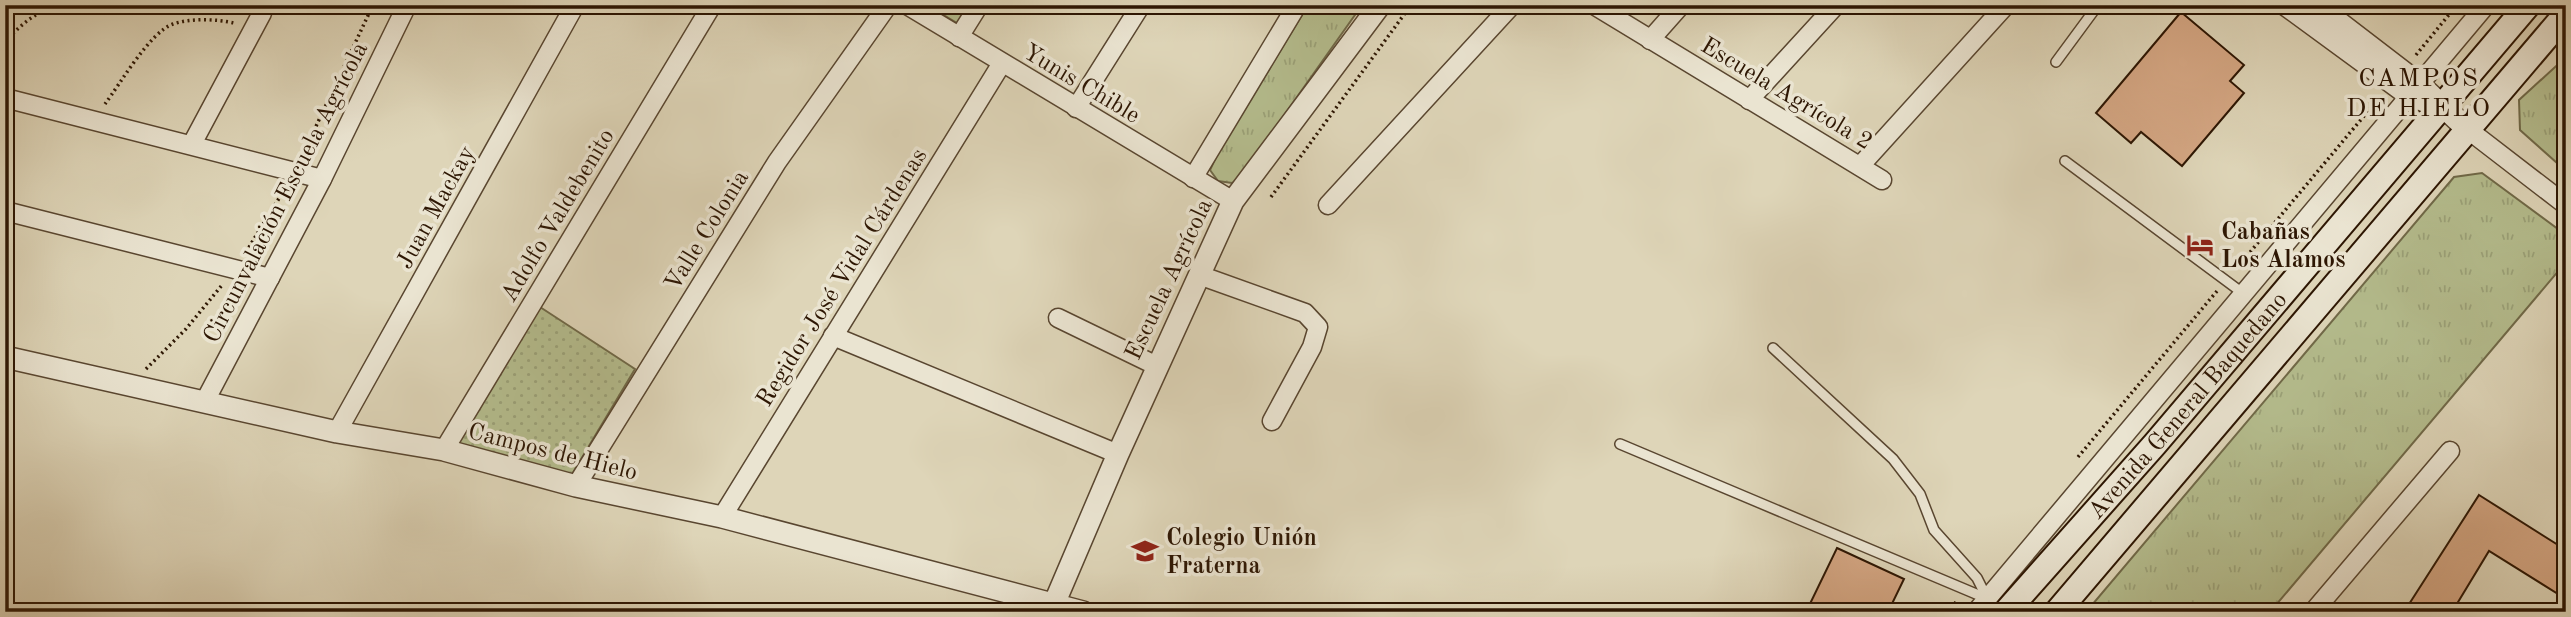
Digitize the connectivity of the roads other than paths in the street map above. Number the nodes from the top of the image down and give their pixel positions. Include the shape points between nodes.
1 (407, 5) edge
2 (575, 5) edge
3 (712, 5) edge
4 (888, 5) edge
5 (907, 5) edge
6 (979, 5) edge
7 (1140, 5) edge
8 (1297, 5) edge
9 (1380, 5) edge
10 (1512, 5) edge
11 (1594, 5) edge
12 (1681, 5) edge
13 (1836, 5) edge
14 (2006, 5) edge
15 (2098, 5) edge
16 (2287, 5) edge
17 (2316, 5) edge
18 (2486, 5) edge
19 (2528, 5) edge
20 (2566, 14) edge
21 (258, 20) road end
22 (959, 37) junction
23 (1650, 40) junction
24 (2056, 62) dead end
25 (1002, 63) junction
26 (2406, 83) junction
27 (5, 98) edge
28 (1749, 100) junction
29 (2440, 107) junction
30 (1076, 108) junction
31 (2466, 128) junction
32 (192, 144) junction
33 (2065, 161) dead end
34 (1860, 166) junction
35 (1193, 177) junction
36 (322, 179) junction
37 (1882, 180) dead end
38 (1233, 201) junction
39 (1328, 205) dead end
40 (2566, 205) edge
41 (5, 211) edge
42 (1199, 275) junction
43 (270, 278) junction
44 (2244, 294) junction
45 (1058, 318) dead end
46 (833, 337) junction
47 (1773, 348) dead end
48 (5, 357) edge
49 (1157, 366) junction
50 (205, 401) junction
51 (1272, 421) dead end
52 (337, 432) junction
53 (1620, 444) dead end
54 (444, 450) junction
55 (2450, 451) dead end
56 (1118, 454) junction
57 (576, 486) junction
58 (722, 517) junction
59 (1054, 604) junction
60 (1990, 608) edge
61 (1083, 612) edge
62 (2057, 612) edge
63 (2313, 612) edge

1 - 36 street, Circunvalación Escuela Agrícola
2 - 52 street, Juan Mackay
3 - 54 street, Adolfo Valdebenito
4 - 57 street, Valle Colonia via 777,162
5 - 22 street, Yunis Chible
6 - 22 street
7 - 30 street
8 - 35 street
9 - 38 street, Escuela Agrícola
10 - 39 street
11 - 23 street, Escuela Agrícola 2
12 - 23 street
13 - 28 street
14 - 34 street
15 - 24 lane
16 - 26 street
17 - 26 street
18 - 26 street, Avenida General Baquedano
19 - 29 main road, Avenida General Baquedano
20 - 31 main road, Avenida General Baquedano
21 - 32 street
22 - 25 street, Yunis Chible
23 - 28 street, Escuela Agrícola 2
25 - 30 street, Yunis Chible
25 - 46 street, Regidor José Vidal Cárdenas
26 - 29 street
26 - 44 street, Avenida General Baquedano
27 - 32 street
28 - 34 street, Escuela Agrícola 2
29 - 31 street
29 - 60 main road, Avenida General Baquedano via 2155,444
30 - 35 street, Yunis Chible
31 - 40 street
31 - 62 main road, Avenida General Baquedano
32 - 36 street
33 - 44 lane
34 - 37 street, Escuela Agrícola 2
35 - 38 street, Yunis Chible
36 - 43 street, Circunvalación Escuela Agrícola
38 - 42 street, Escuela Agrícola
41 - 43 street
42 - 49 street, Escuela Agrícola
42 - 51 street via 1305,313 1318,327
43 - 50 street, Circunvalación Escuela Agrícola
44 - 60 street, Avenida General Baquedano
45 - 49 street
46 - 56 street
46 - 58 street, Regidor José Vidal Cárdenas
47 - 60 lane via 1893,459 1920,494 1934,530 1977,578
48 - 50 street, Campos de Hielo
49 - 56 street, Escuela Agrícola
50 - 52 street, Campos de Hielo
52 - 54 street, Campos de Hielo
53 - 60 lane via 1966,590
54 - 57 street, Campos de Hielo
55 - 63 street
56 - 59 street, Escuela Agrícola
57 - 58 street, Campos de Hielo
58 - 59 street, Campos de Hielo
59 - 61 street, Campos de Hielo

